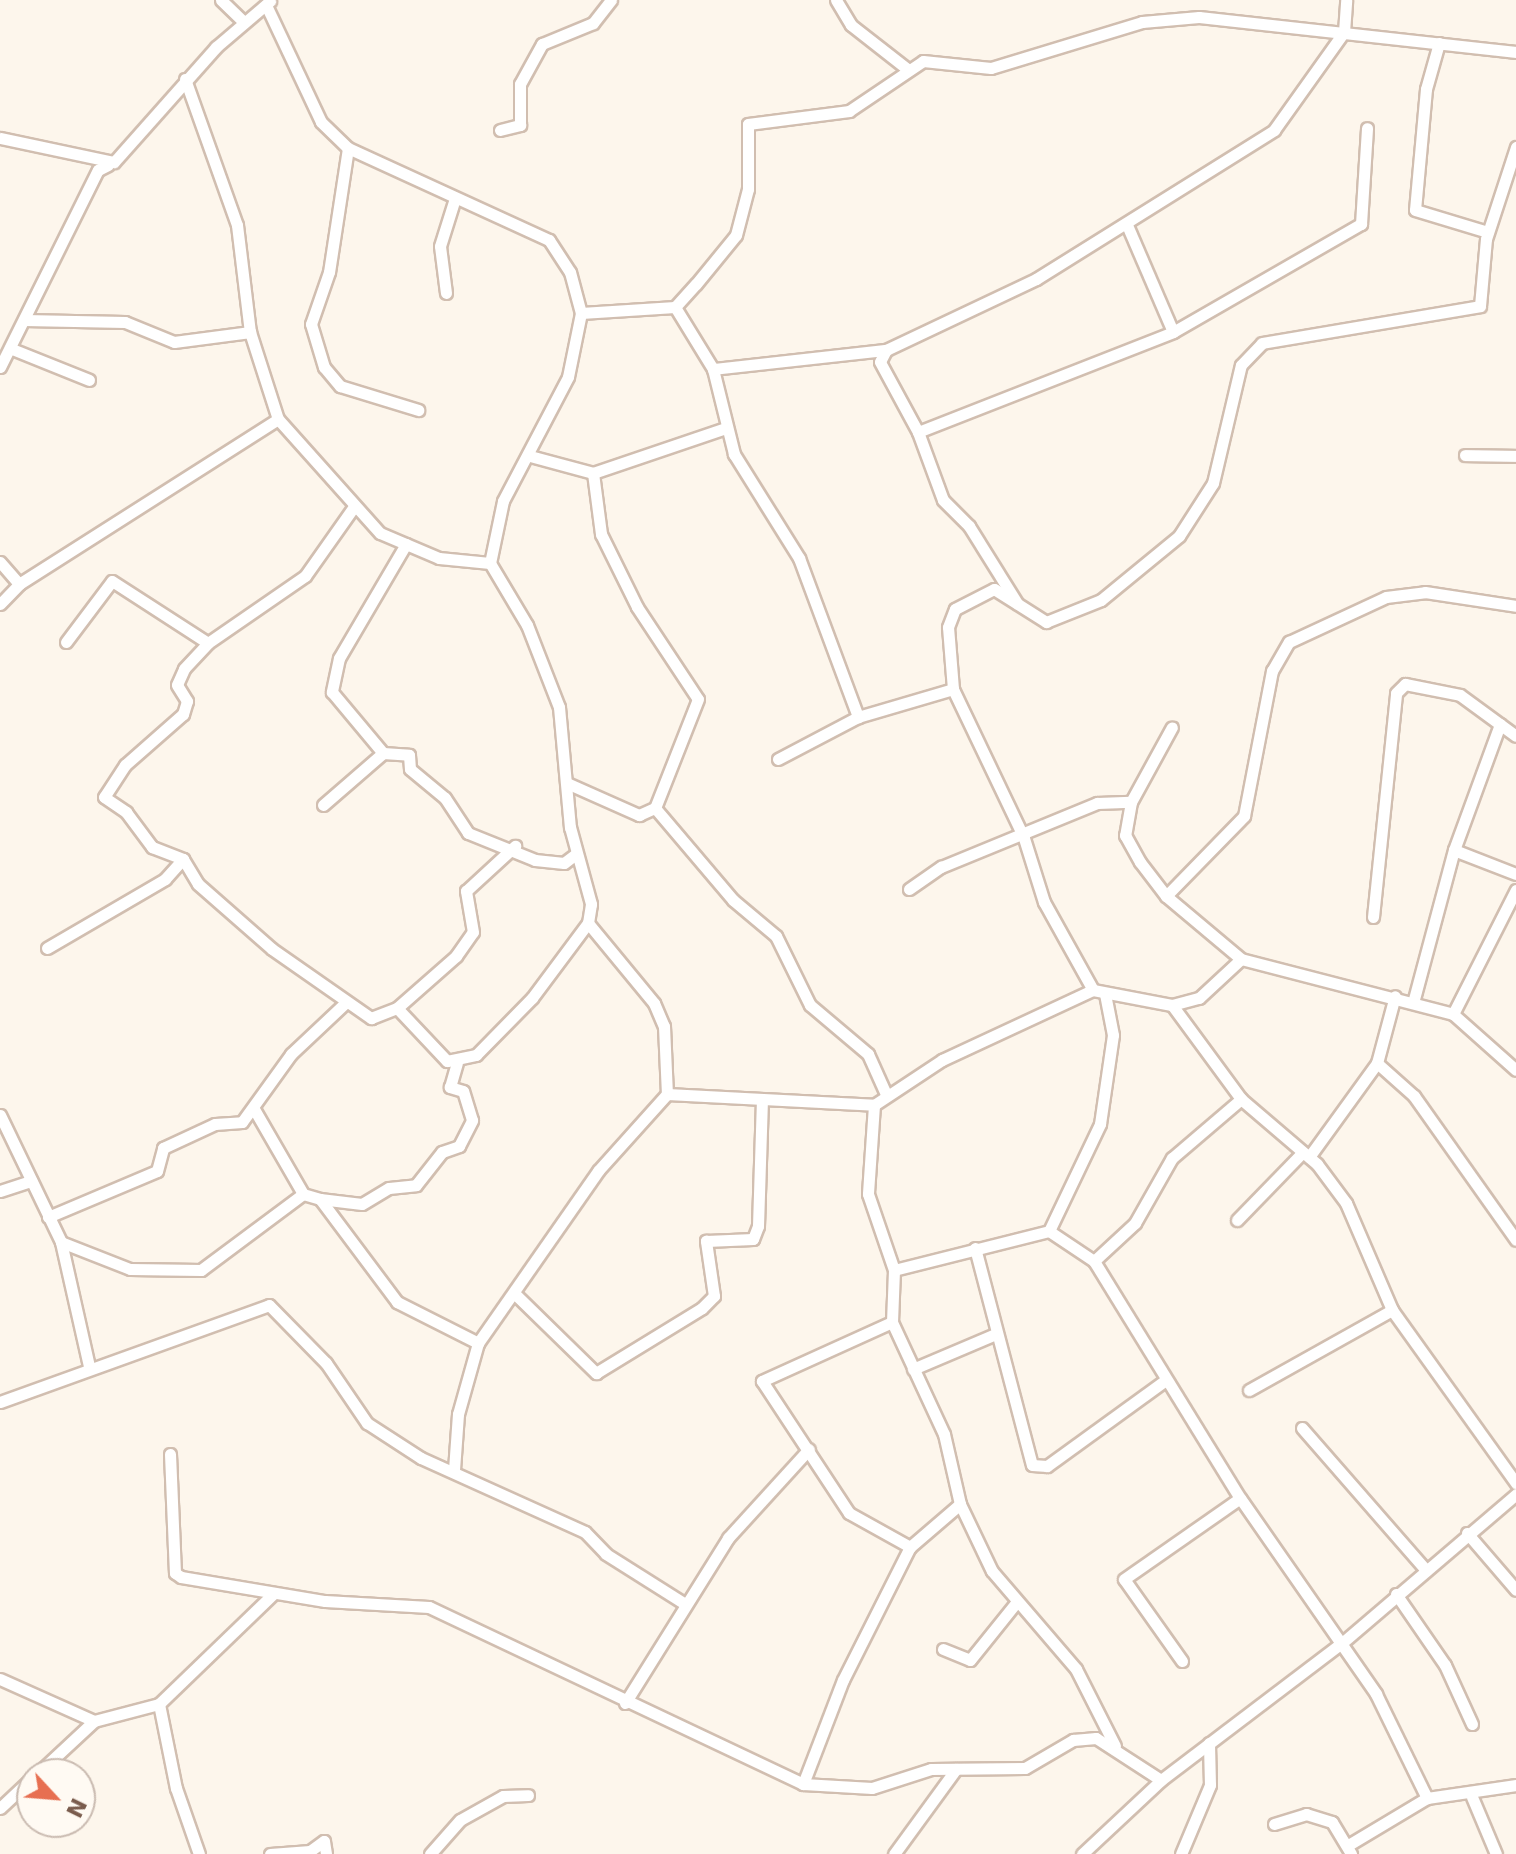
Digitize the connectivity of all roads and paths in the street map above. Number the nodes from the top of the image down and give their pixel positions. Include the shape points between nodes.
1 (221, 0) edge
2 (611, 0) edge
3 (836, 0) edge
4 (1346, 0) edge
5 (268, 3) edge
6 (244, 22) junction
7 (1344, 32) junction
8 (1439, 43) junction
9 (1516, 52) edge
10 (906, 68) junction
11 (185, 79) junction
12 (1367, 128) dead end
13 (500, 130) dead end
14 (0, 138) edge
15 (1516, 147) edge
16 (348, 148) junction
17 (96, 167) junction
18 (455, 198) junction
19 (1127, 225) junction
20 (1488, 232) junction
21 (446, 293) dead end
22 (675, 307) junction
23 (581, 313) junction
24 (24, 320) junction
25 (250, 332) junction
26 (1173, 332) junction
27 (12, 349) junction
28 (886, 350) junction
29 (0, 367) edge
30 (713, 369) junction
31 (89, 380) dead end
32 (418, 410) dead end
33 (278, 419) junction
34 (723, 429) junction
35 (918, 432) junction
36 (1465, 455) dead end
37 (530, 456) junction
38 (1516, 456) edge
39 (593, 473) junction
40 (353, 508) junction
41 (406, 544) junction
42 (0, 562) edge
43 (490, 563) junction
44 (19, 584) junction
45 (0, 604) edge
46 (1019, 606) junction
47 (1516, 606) edge
48 (66, 642) dead end
49 (208, 643) junction
50 (953, 689) junction
51 (858, 717) junction
52 (1500, 724) junction
53 (1172, 727) dead end
54 (1516, 736) edge
55 (383, 753) junction
56 (778, 759) dead end
57 (569, 784) junction
58 (1131, 802) junction
59 (323, 805) dead end
60 (655, 808) junction
61 (1024, 838) junction
62 (515, 846) junction
63 (1454, 850) junction
64 (576, 854) junction
65 (183, 859) junction
66 (1516, 874) edge
67 (909, 889) dead end
68 (1516, 890) edge
69 (1166, 896) junction
70 (1373, 917) dead end
71 (588, 923) junction
72 (47, 948) dead end
73 (1241, 959) junction
74 (1099, 992) junction
75 (1395, 996) junction
76 (1414, 999) junction
77 (344, 1004) junction
78 (1172, 1005) junction
79 (397, 1008) junction
80 (1453, 1014) junction
81 (457, 1063) junction
82 (1377, 1063) junction
83 (1516, 1070) edge
84 (885, 1092) junction
85 (667, 1094) junction
86 (1241, 1099) junction
87 (762, 1102) junction
88 (874, 1105) junction
89 (254, 1109) junction
90 (0, 1115) edge
91 (1305, 1156) junction
92 (31, 1181) junction
93 (0, 1191) edge
94 (303, 1194) junction
95 (320, 1199) junction
96 (48, 1217) junction
97 (1237, 1220) dead end
98 (1049, 1231) junction
99 (1516, 1240) edge
100 (61, 1242) junction
101 (975, 1248) junction
102 (1094, 1261) junction
103 (894, 1270) junction
104 (514, 1293) junction
105 (1392, 1310) junction
106 (892, 1322) junction
107 (993, 1335) junction
108 (478, 1343) junction
109 (89, 1366) junction
110 (913, 1369) junction
111 (1166, 1380) junction
112 (1249, 1390) dead end
113 (0, 1402) edge
114 (1302, 1428) dead end
115 (809, 1449) junction
116 (170, 1454) dead end
117 (454, 1470) junction
118 (1516, 1483) edge
119 (1516, 1494) edge
120 (1240, 1498) junction
121 (960, 1504) junction
122 (1467, 1533) junction
123 (910, 1547) junction
124 (1425, 1569) junction
125 (1516, 1590) edge
126 (273, 1594) junction
127 (1396, 1594) junction
128 (685, 1604) junction
129 (1015, 1604) junction
130 (1343, 1642) junction
131 (943, 1649) dead end
132 (1182, 1661) dead end
133 (0, 1679) edge
134 (625, 1703) junction
135 (159, 1704) junction
136 (94, 1721) junction
137 (1472, 1724) dead end
138 (1209, 1743) junction
139 (1115, 1746) junction
140 (54, 1758) edge
141 (956, 1769) junction
142 (1161, 1780) junction
143 (803, 1784) junction
144 (1516, 1785) edge
145 (16, 1793) edge
146 (528, 1795) dead end
147 (1472, 1797) junction
148 (1427, 1798) junction
149 (0, 1808) edge
150 (1274, 1824) dead end
151 (1350, 1849) edge
152 (199, 1854) edge
153 (270, 1854) edge
154 (326, 1854) edge
155 (430, 1854) edge
156 (894, 1854) edge
157 (1082, 1854) edge
158 (1181, 1854) edge
159 (1496, 1854) edge

1 - 6 street
2 - 13 street via 593,23 542,44 520,84 520,125
3 - 10 street via 851,25
4 - 7 street
5 - 6 street
5 - 16 street via 321,122
6 - 11 street
7 - 8 street
7 - 10 street via 1199,17 1142,22 991,68 941,59
7 - 19 street via 1274,130
8 - 9 street
8 - 20 street via 1426,89 1415,210
10 - 22 street via 849,111 748,124 748,189 736,235
11 - 17 street via 114,162
11 - 25 street via 237,225
12 - 26 street via 1361,224
14 - 17 street
15 - 20 street
16 - 18 street
16 - 32 street via 329,272 311,324 324,367 340,386
17 - 24 street
18 - 21 street via 440,246
18 - 23 street via 549,240 570,272
19 - 26 street
19 - 28 street via 1036,279
20 - 46 street via 1480,306 1262,343 1241,365 1213,483 1179,536 1101,600 1046,622
22 - 23 street
22 - 30 street
23 - 37 street via 568,377
24 - 25 street via 125,322 174,342
24 - 27 street
25 - 33 street
26 - 35 street
27 - 29 street
27 - 31 street
28 - 30 street
28 - 35 street via 880,362
30 - 34 street
33 - 40 street
33 - 44 street
34 - 39 street
34 - 51 street via 799,558
35 - 46 street via 943,500 969,526
36 - 38 street
37 - 39 street
37 - 43 street via 503,501
39 - 60 street via 601,534 637,607 698,699
40 - 41 street
40 - 49 street via 334,545 305,576
41 - 43 street via 439,558
41 - 55 street via 331,676 332,692
42 - 44 street
43 - 57 street via 527,625 559,707
44 - 45 street
46 - 50 street via 994,589 955,609 948,627
47 - 69 street via 1425,592 1386,597 1289,642 1272,671 1244,816
48 - 49 street via 112,581
49 - 65 street via 177,685 187,701 183,714 136,754 104,797 126,812 152,847
50 - 51 street
50 - 61 street
51 - 56 street
52 - 54 street
52 - 63 street
52 - 70 street via 1460,695 1405,684 1396,693
53 - 58 street
55 - 59 street
55 - 62 street via 409,755 410,769 445,798 468,833 490,844
57 - 60 street via 639,815
57 - 64 street
58 - 61 street via 1097,803
58 - 69 street via 1125,835
60 - 84 street via 733,900 776,936 810,1005 868,1054
61 - 67 street via 941,867
61 - 74 street via 1044,902
62 - 64 street via 535,860 564,863
62 - 79 street via 466,891 473,932
63 - 66 street
63 - 76 street
64 - 71 street via 591,904
65 - 72 street via 165,879
65 - 77 street via 198,884
68 - 80 street
69 - 73 street
71 - 81 street via 515,1018
71 - 85 street via 654,1003 664,1026
73 - 75 street
73 - 78 street via 1199,998
74 - 78 street
74 - 84 street
74 - 98 street via 1113,1035 1100,1124
75 - 76 street
75 - 82 street
76 - 80 street
77 - 79 street via 371,1018
77 - 89 street via 291,1054
78 - 86 street
79 - 81 street via 436,1052
80 - 83 street
81 - 95 street via 450,1087 463,1091 472,1120 459,1146 442,1152 416,1185 389,1188 362,1204
82 - 91 street
82 - 99 street via 1414,1096
84 - 88 street
85 - 87 street
85 - 104 street via 598,1171
86 - 91 street
86 - 102 street via 1172,1158 1135,1223
87 - 88 street
87 - 104 street via 758,1226 753,1239 706,1241 714,1296 702,1308 596,1373
88 - 103 street via 868,1194
89 - 94 street
89 - 96 street via 242,1122 215,1124 163,1148 157,1171
90 - 92 street
91 - 97 street
91 - 105 street via 1346,1203
92 - 93 street
92 - 96 street
94 - 95 street
94 - 100 street via 201,1270 130,1269
95 - 108 street via 397,1302
96 - 100 street
98 - 101 street
98 - 102 street
100 - 109 street
101 - 103 street
101 - 107 street
102 - 111 street
103 - 106 street
104 - 108 street
105 - 112 street
105 - 118 street
106 - 110 street
106 - 115 street via 762,1381
107 - 110 street
107 - 111 street via 1016,1386 1018,1424 1038,1468
108 - 117 street via 458,1414
109 - 113 street
109 - 117 street via 269,1305 326,1363 367,1423
110 - 121 street via 944,1434
111 - 120 street
114 - 124 street
115 - 123 street via 849,1513
115 - 128 street via 728,1538
116 - 126 street via 175,1573
117 - 128 street via 585,1532 606,1554
119 - 122 street
120 - 130 street
120 - 132 street via 1124,1579
121 - 123 street
121 - 129 street
122 - 124 street
122 - 125 street
123 - 143 street via 843,1680
124 - 127 street
126 - 134 street via 429,1607 471,1621
126 - 135 street
127 - 130 street
127 - 137 street via 1445,1665
128 - 134 street
129 - 131 street via 970,1660
129 - 139 street via 1076,1669
130 - 138 street
130 - 148 street
133 - 136 street
134 - 143 street
135 - 136 street
135 - 152 street via 176,1788
136 - 140 street
138 - 142 street
138 - 158 street via 1210,1785
139 - 141 street via 1073,1740 1025,1768
139 - 142 street
141 - 143 street via 872,1788
141 - 156 street
142 - 157 street
144 - 147 street
145 - 149 street
146 - 155 street via 503,1796 460,1820
147 - 148 street
147 - 159 street
148 - 151 street
150 - 151 street via 1318,1817
153 - 154 street via 310,1851 324,1841

